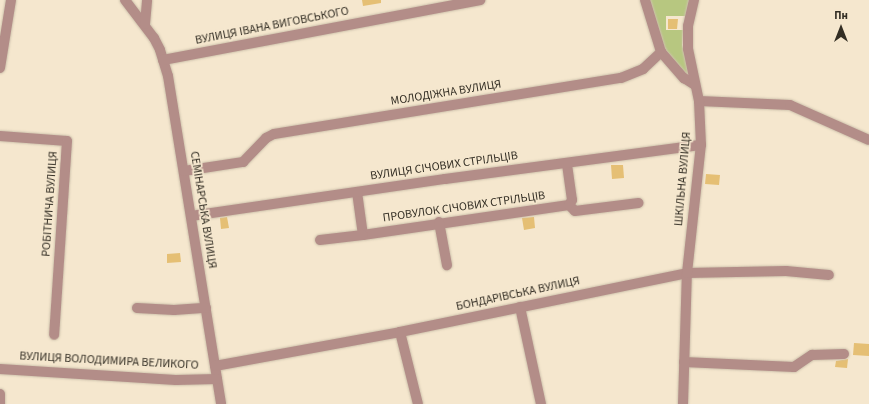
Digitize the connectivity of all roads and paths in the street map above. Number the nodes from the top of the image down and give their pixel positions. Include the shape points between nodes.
1 (11, 0) edge
2 (125, 0) edge
3 (147, 0) edge
4 (480, 0) edge
5 (645, 0) edge
6 (694, 0) edge
7 (145, 24) junction
8 (661, 52) junction
9 (163, 60) junction
10 (0, 68) edge
11 (695, 85) junction
12 (699, 101) junction
13 (0, 136) edge
14 (869, 140) edge
15 (701, 145) junction
16 (567, 163) junction
17 (184, 171) junction
18 (357, 192) junction
19 (638, 203) dead end
20 (569, 205) junction
21 (191, 216) junction
22 (439, 222) junction
23 (364, 235) junction
24 (320, 240) dead end
25 (447, 265) dead end
26 (687, 273) junction
27 (829, 274) dead end
28 (520, 307) junction
29 (137, 308) dead end
30 (206, 308) junction
31 (400, 332) junction
32 (54, 335) dead end
33 (844, 354) dead end
34 (684, 362) junction
35 (215, 366) junction
36 (0, 368) edge
37 (217, 379) junction
38 (0, 394) edge
39 (0, 404) edge
40 (221, 404) edge
41 (418, 404) edge
42 (541, 404) edge
43 (683, 404) edge

1 - 10 street
2 - 7 street, СЕМІНАРСЬКА ВУЛИЦЯ
3 - 7 street
4 - 9 street, ВУЛИЦЯ ІВАНА ВИГОВСЬКОГО
5 - 8 street
6 - 11 street, ШКІЛЬНА ВУЛИЦЯ via 688,26 688,49
7 - 9 street, СЕМІНАРСЬКА ВУЛИЦЯ
8 - 11 street via 684,78
8 - 17 street, МОЛОДІЖНА ВУЛИЦЯ via 643,69 621,78 274,134 266,138 243,162
9 - 17 street, СЕМІНАРСЬКА ВУЛИЦЯ
11 - 12 street, ШКІЛЬНА ВУЛИЦЯ
12 - 14 street via 790,105
12 - 15 street, ШКІЛЬНА ВУЛИЦЯ
13 - 32 street, РОБІТНИЧА ВУЛИЦЯ via 67,142
15 - 16 street, ВУЛИЦЯ СІЧОВИХ СТРІЛЬЦІВ
15 - 26 street, ШКІЛЬНА ВУЛИЦЯ
16 - 18 street, ВУЛИЦЯ СІЧОВИХ СТРІЛЬЦІВ
16 - 20 street via 572,200
17 - 21 street, СЕМІНАРСЬКА ВУЛИЦЯ
18 - 21 street, ВУЛИЦЯ СІЧОВИХ СТРІЛЬЦІВ
18 - 23 street
19 - 20 street, ПРОВУЛОК СІЧОВИХ СТРІЛЬЦІВ via 575,211
20 - 22 street, ПРОВУЛОК СІЧОВИХ СТРІЛЬЦІВ
21 - 30 street, СЕМІНАРСЬКА ВУЛИЦЯ
22 - 23 street, ПРОВУЛОК СІЧОВИХ СТРІЛЬЦІВ
22 - 25 street
23 - 24 street, ПРОВУЛОК СІЧОВИХ СТРІЛЬЦІВ
26 - 27 street, БОНДАРІВСЬКА ВУЛИЦЯ via 786,270
26 - 28 street, БОНДАРІВСЬКА ВУЛИЦЯ
26 - 34 street, ШКІЛЬНА ВУЛИЦЯ
28 - 31 street, БОНДАРІВСЬКА ВУЛИЦЯ
28 - 42 street
29 - 30 street
30 - 35 street, СЕМІНАРСЬКА ВУЛИЦЯ
31 - 35 street, БОНДАРІВСЬКА ВУЛИЦЯ
31 - 41 street
33 - 34 street via 812,355 794,367
34 - 43 street, ШКІЛЬНА ВУЛИЦЯ
35 - 37 street, СЕМІНАРСЬКА ВУЛИЦЯ
36 - 37 street, ВУЛИЦЯ ВОЛОДИМИРА ВЕЛИКОГО via 176,380
37 - 40 street, СЕМІНАРСЬКА ВУЛИЦЯ
38 - 39 street

